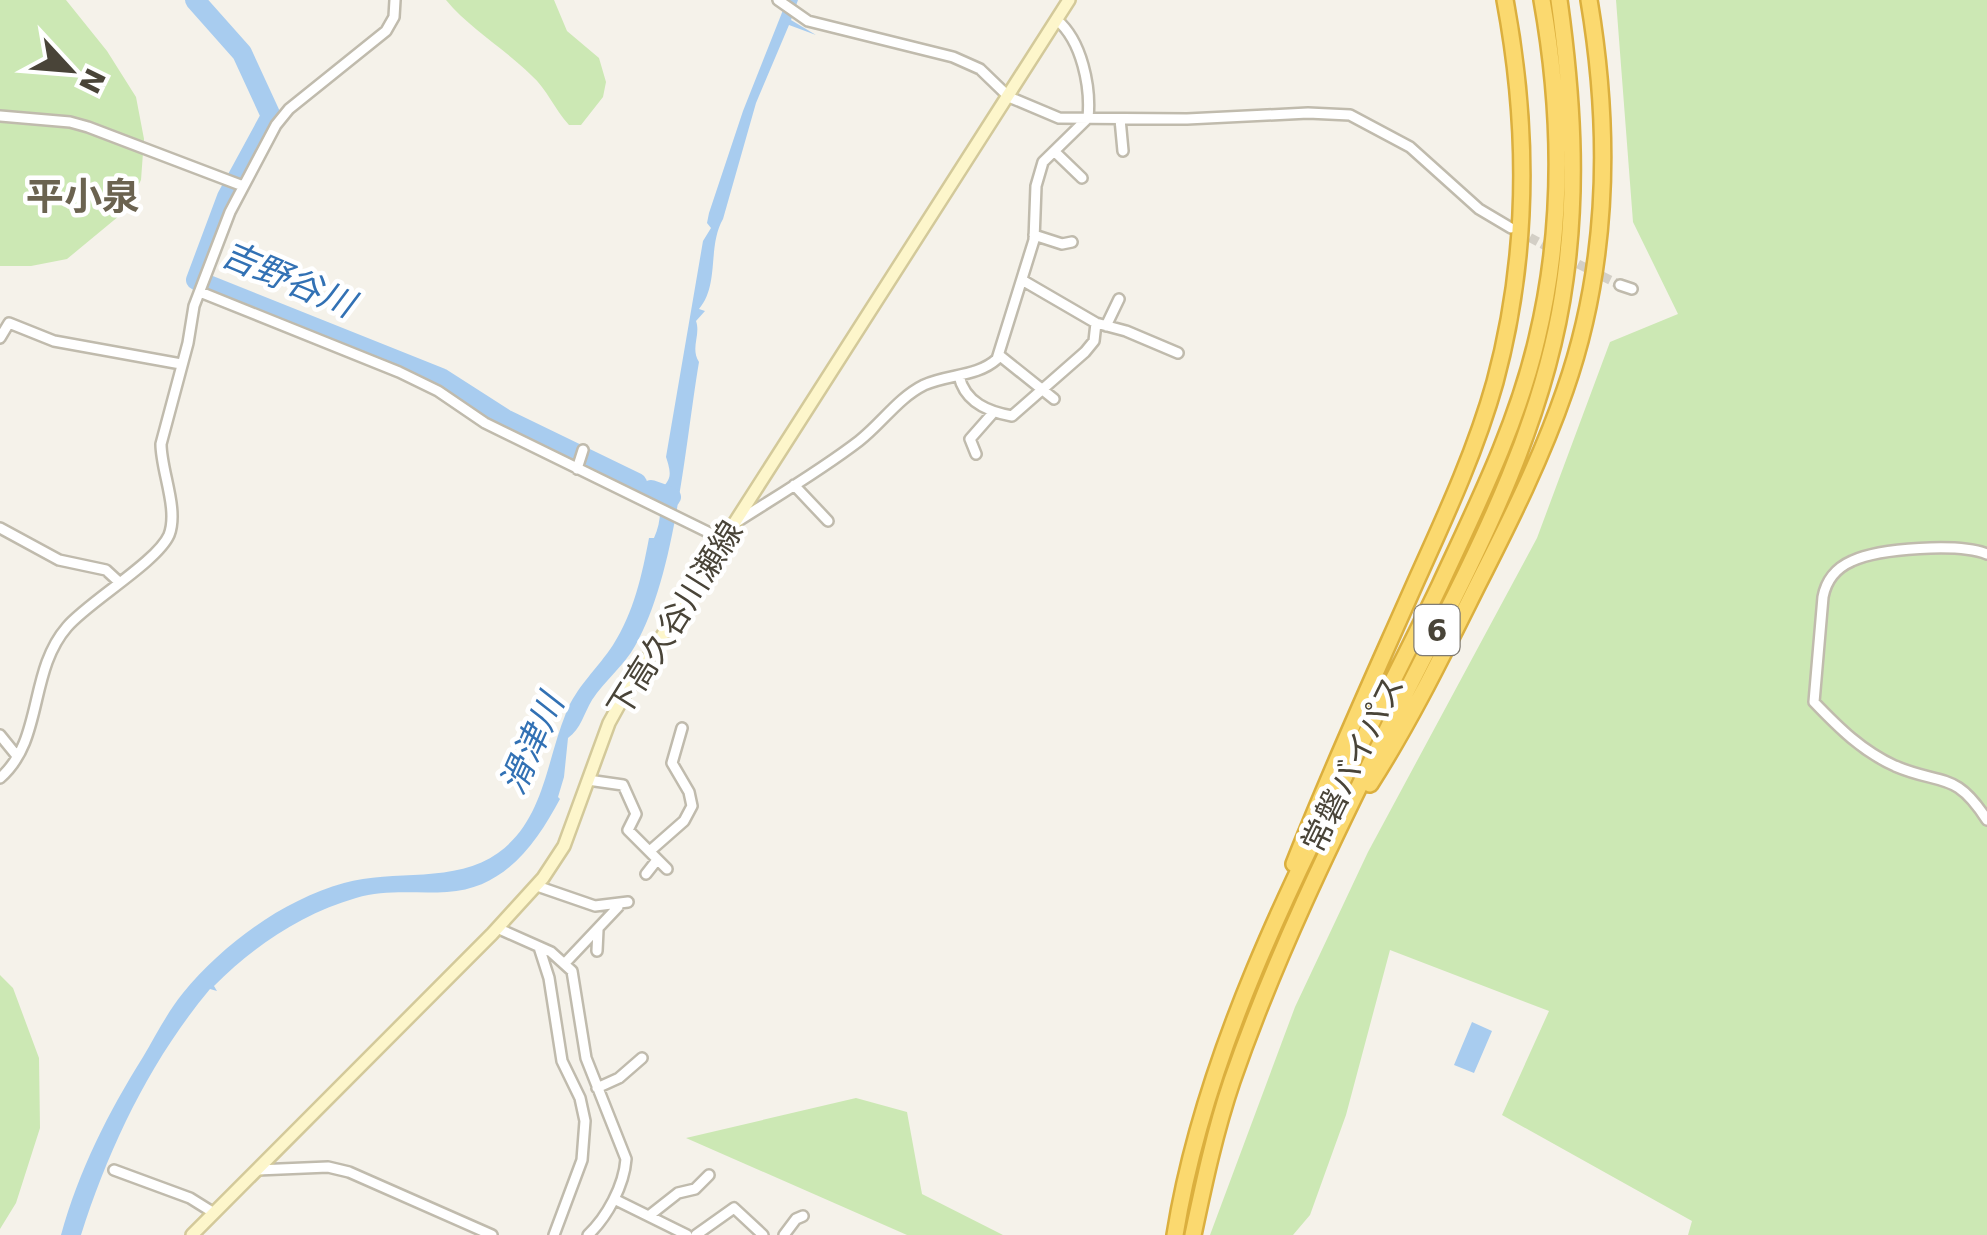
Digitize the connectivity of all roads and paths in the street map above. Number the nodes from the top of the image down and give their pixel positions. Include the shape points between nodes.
1 (395, 0) edge
2 (778, 0) edge
3 (1069, 0) edge
4 (1505, 0) edge
5 (1542, 0) edge
6 (1558, 0) edge
7 (1590, 0) edge
8 (1056, 20) junction
9 (1008, 96) junction
10 (0, 116) edge
11 (1088, 118) junction
12 (1120, 118) junction
13 (1054, 151) junction
14 (1123, 151) dead end
15 (1082, 178) dead end
16 (237, 184) junction
17 (1511, 228) tunnel mouth
18 (1034, 234) junction
19 (1072, 242) dead end
20 (1022, 280) junction
21 (1620, 284) tunnel mouth
22 (202, 286) junction
23 (1632, 289) dead end
24 (1120, 299) dead end
25 (1101, 325) junction
26 (0, 338) edge
27 (1178, 354) dead end
28 (999, 355) junction
29 (181, 364) junction
30 (959, 376) junction
31 (1044, 390) junction
32 (1054, 400) dead end
33 (992, 414) junction
34 (1012, 416) junction
35 (1023, 424) dead end
36 (583, 451) dead end
37 (976, 454) dead end
38 (578, 466) junction
39 (794, 485) junction
40 (828, 521) dead end
41 (734, 524) junction
42 (0, 528) edge
43 (724, 540) junction
44 (1987, 554) edge
45 (119, 582) junction
46 (682, 728) dead end
47 (0, 735) edge
48 (17, 756) junction
49 (0, 778) edge
50 (588, 780) junction
51 (1987, 820) edge
52 (1331, 844) junction
53 (654, 855) junction
54 (668, 869) dead end
55 (646, 874) dead end
56 (537, 886) junction
57 (598, 927) junction
58 (497, 928) junction
59 (1271, 934) junction
60 (539, 947) junction
61 (597, 951) dead end
62 (566, 962) junction
63 (642, 1058) dead end
64 (597, 1088) junction
65 (114, 1170) dead end
66 (257, 1170) junction
67 (709, 1175) dead end
68 (689, 1191) junction
69 (614, 1199) junction
70 (698, 1203) dead end
71 (214, 1213) junction
72 (650, 1215) junction
73 (803, 1216) dead end
74 (192, 1235) edge
75 (492, 1235) edge
76 (554, 1235) edge
77 (588, 1235) edge
78 (687, 1235) edge
79 (696, 1235) edge
80 (763, 1235) edge
81 (784, 1235) edge
82 (1175, 1235) edge
83 (1192, 1235) edge

1 - 16 street via 386,31 282,116
2 - 9 street via 805,19 953,57 980,69
3 - 8 main road, 下高久谷川瀬線
4 - 59 highway via 1523,187 1514,292 1495,382 1457,488 1335,760
5 - 59 highway, 常磐バイパス / 6 via 1556,102 1557,194 1546,295 1528,373 1483,492
6 - 52 highway, 常磐バイパス / 6 via 1574,136 1565,282 1548,362 1500,500
7 - 52 highway via 1602,87 1603,191 1591,292 1566,388 1531,476 1402,735
8 - 9 main road, 下高久谷川瀬線
8 - 11 street via 1080,60
9 - 11 street via 1059,118
9 - 41 main road, 下高久谷川瀬線
10 - 16 street via 88,127
11 - 12 street
11 - 13 street
12 - 14 street
12 - 17 street via 1350,115 1410,147 1479,209
13 - 15 street
13 - 18 street via 1036,186
16 - 22 street
18 - 19 street
18 - 20 street
20 - 25 street
20 - 28 street
21 - 23 street
22 - 29 street
22 - 38 street via 410,377 485,423
24 - 25 street
25 - 27 street
25 - 31 street via 1094,341
26 - 29 street via 9,323 54,340
28 - 30 street via 988,367
28 - 31 street
29 - 45 street via 161,444 169,535
30 - 33 street via 966,392
30 - 39 street via 926,384 852,447
31 - 32 street
31 - 34 street
33 - 34 street
33 - 37 street via 970,440
34 - 35 street
36 - 38 street
38 - 43 street
39 - 40 street
39 - 41 street
41 - 43 main road, 下高久谷川瀬線
42 - 45 street via 58,560 106,570
43 - 50 main road, 下高久谷川瀬線 via 625,694
44 - 51 street via 1888,551 1837,571 1823,597 1814,702 1851,740 1972,796
45 - 48 street via 67,627 44,662
46 - 53 street via 672,763 692,806
47 - 48 street
48 - 49 street
50 - 53 street via 623,785 636,814 628,830
50 - 56 main road, 下高久谷川瀬線 via 564,846
52 - 83 highway, 常磐バイパス / 6 via 1233,1080
53 - 54 street
53 - 55 street
56 - 57 street via 595,906 624,903
56 - 58 main road, 下高久谷川瀬線
57 - 61 street
57 - 62 street
58 - 60 street
58 - 66 main road, 下高久谷川瀬線
59 - 82 highway, 常磐バイパス / 6 via 1216,1071
60 - 62 street
60 - 76 street via 562,1061 585,1120 582,1160
62 - 64 street
63 - 64 street
64 - 69 street via 626,1160
65 - 71 street
66 - 71 main road, 下高久谷川瀬線
66 - 75 street via 349,1172
67 - 68 street
68 - 70 street
68 - 72 street
69 - 72 street
69 - 77 street
71 - 74 main road, 下高久谷川瀬線
72 - 78 street
73 - 81 street
79 - 80 street via 734,1208

